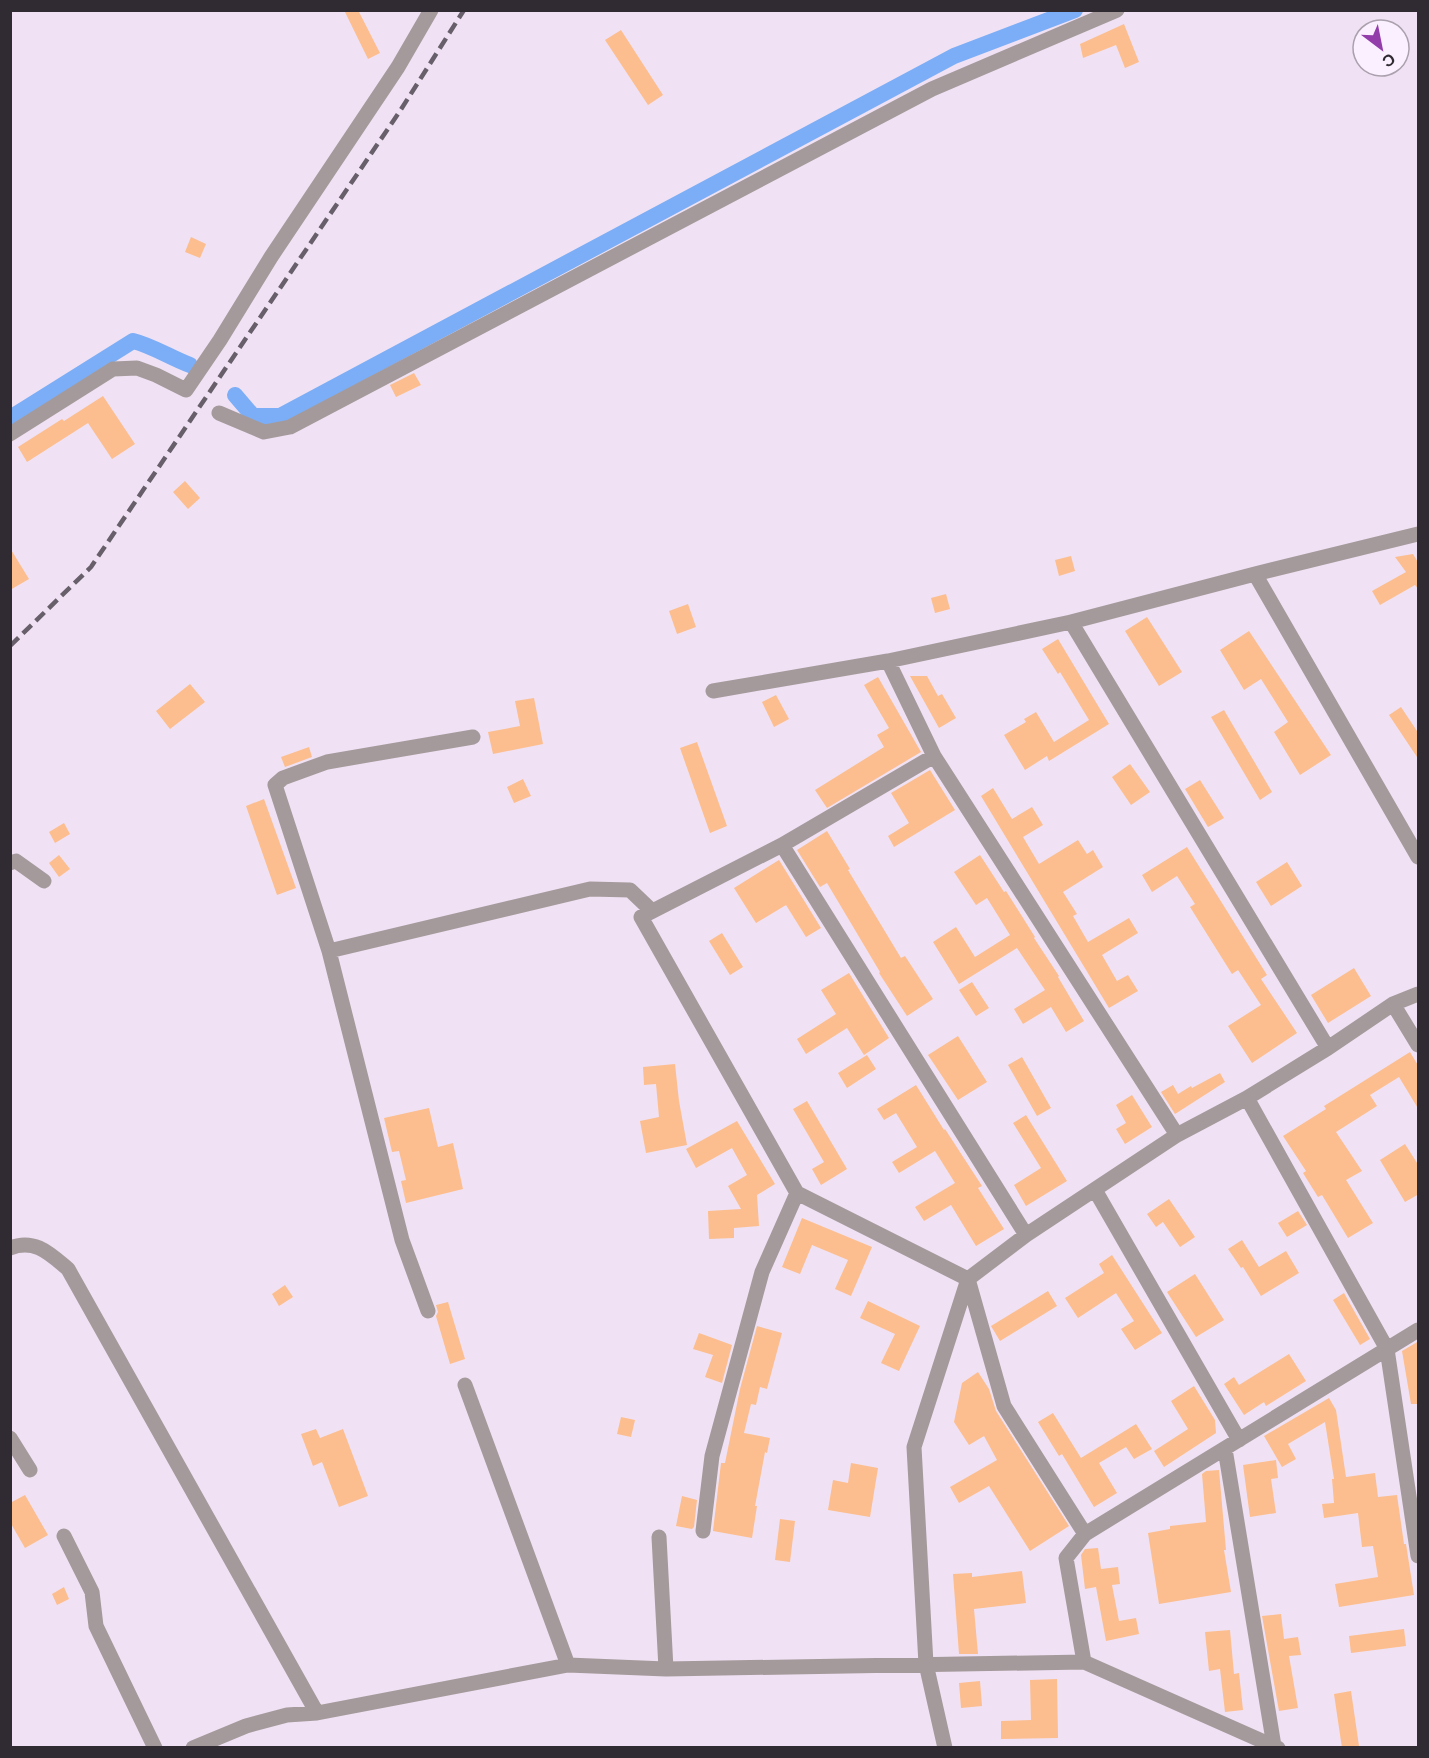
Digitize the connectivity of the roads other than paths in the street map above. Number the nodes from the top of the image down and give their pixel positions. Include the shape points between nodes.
1 (431, 10) edge
2 (1117, 10) edge
3 (219, 413) dead end
4 (10, 434) edge
5 (1419, 534) edge
6 (1255, 574) junction
7 (1071, 622) junction
8 (888, 660) junction
9 (713, 691) dead end
10 (473, 737) dead end
11 (934, 756) junction
12 (782, 845) junction
13 (1419, 857) edge
14 (10, 863) edge
15 (44, 881) dead end
16 (652, 911) junction
17 (329, 951) junction
18 (1419, 994) edge
19 (1393, 1004) junction
20 (1419, 1045) edge
21 (1328, 1048) junction
22 (1247, 1098) junction
23 (1177, 1135) junction
24 (1095, 1190) junction
25 (797, 1193) junction
26 (1026, 1235) junction
27 (10, 1248) edge
28 (968, 1279) junction
29 (428, 1311) dead end
30 (1419, 1330) edge
31 (1387, 1349) junction
32 (465, 1385) dead end
33 (10, 1438) edge
34 (1239, 1440) junction
35 (1225, 1449) junction
36 (30, 1470) dead end
37 (703, 1531) dead end
38 (1085, 1534) junction
39 (64, 1536) dead end
40 (659, 1537) dead end
41 (1419, 1556) edge
42 (1084, 1662) junction
43 (926, 1664) junction
44 (568, 1665) junction
45 (666, 1669) junction
46 (317, 1713) junction
47 (1276, 1747) edge
48 (155, 1748) edge
49 (193, 1748) edge
50 (945, 1748) edge

1 - 4 street via 398,67 186,390 137,368 113,369
2 - 3 street via 932,89 290,427 264,432
5 - 6 street
6 - 7 street
6 - 13 street
7 - 8 street
7 - 21 street
8 - 9 street
8 - 11 street
10 - 17 street via 327,762 283,778 275,785
11 - 12 street
11 - 23 street
12 - 16 street
12 - 26 street
14 - 15 street via 16,861
16 - 17 street via 630,890 590,889
16 - 25 street via 641,917
17 - 29 street via 402,1240
18 - 19 street
19 - 20 street
19 - 21 street
21 - 22 street
22 - 23 street
22 - 31 street
23 - 24 street
24 - 26 street
24 - 34 street
25 - 28 street
25 - 37 street via 762,1272 712,1456
26 - 28 street
27 - 46 street via 22,1244 44,1249 68,1269
28 - 38 street via 1004,1406
28 - 43 street via 914,1447
30 - 31 street
31 - 34 street
31 - 41 street
32 - 44 street
33 - 36 street
34 - 35 street
35 - 38 street
35 - 47 street
38 - 42 street via 1066,1558
39 - 48 street via 92,1592 96,1626
40 - 45 street
42 - 43 street
42 - 47 street
43 - 45 street
43 - 50 street
44 - 45 street
44 - 46 street
46 - 49 street via 287,1715 246,1726

